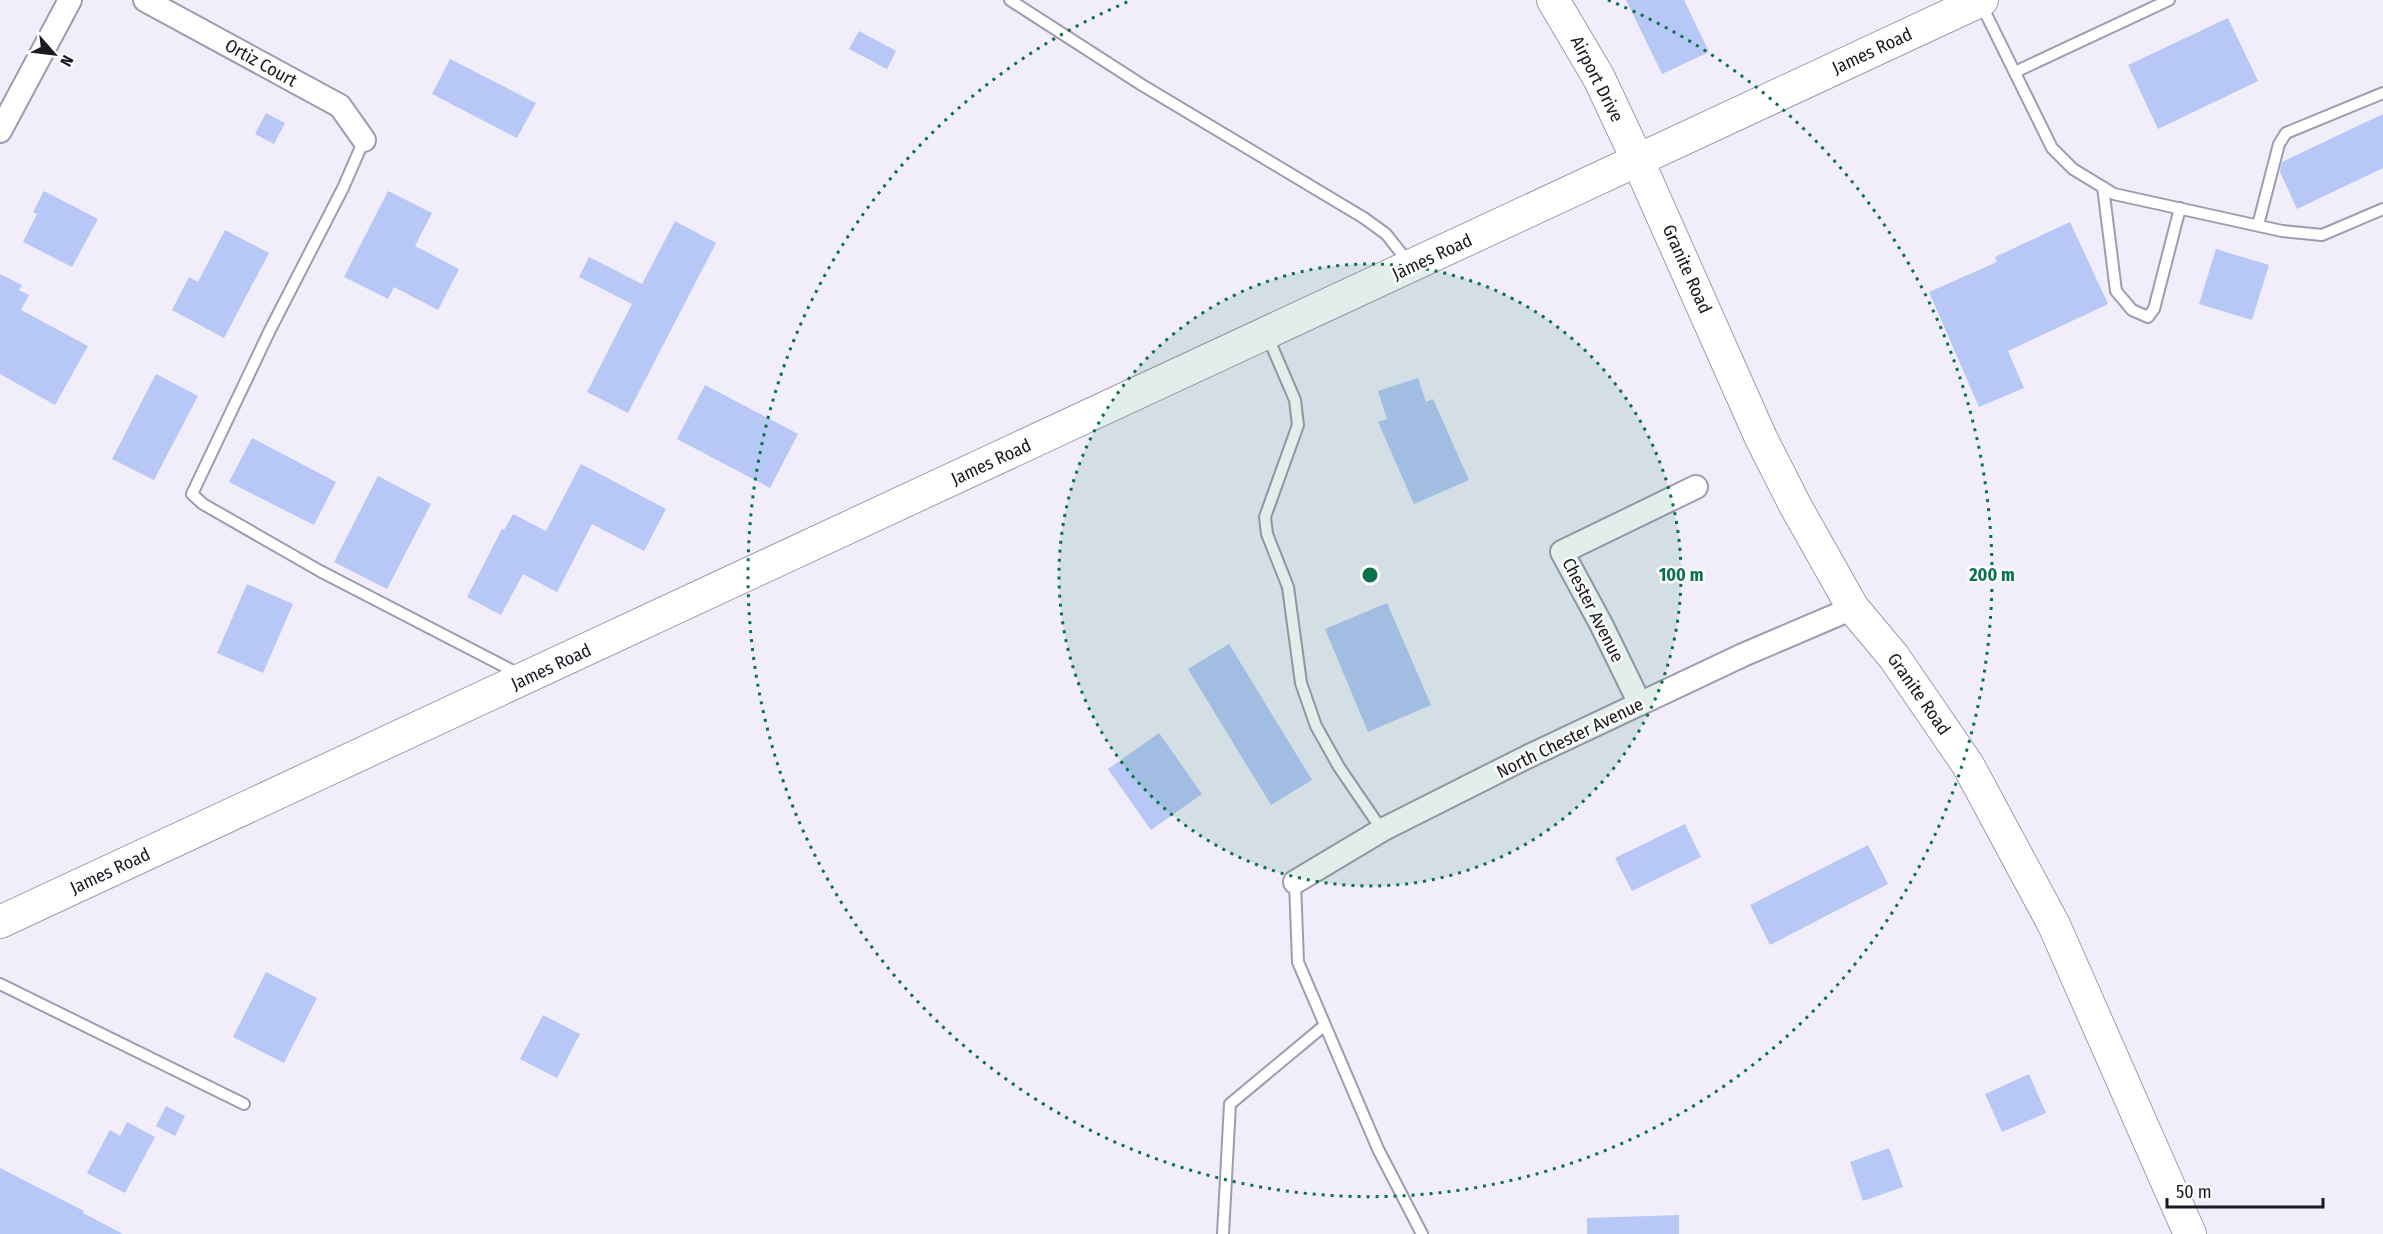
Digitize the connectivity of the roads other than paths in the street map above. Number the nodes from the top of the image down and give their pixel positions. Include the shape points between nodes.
1 (70, 0) edge
2 (145, 0) edge
3 (1010, 0) edge
4 (1553, 0) edge
5 (1981, 0) edge
6 (2169, 0) edge
7 (2015, 72) junction
8 (2383, 93) edge
9 (0, 131) edge
10 (364, 141) joint
11 (1638, 160) junction
12 (2103, 187) junction
13 (2180, 208) junction
14 (2383, 209) edge
15 (2259, 225) junction
16 (1411, 266) junction
17 (1267, 334) junction
18 (1696, 487) dead end
19 (1853, 608) junction
20 (526, 678) junction
21 (1640, 704) junction
22 (1382, 830) junction
23 (1295, 882) joint
24 (0, 922) edge
25 (0, 984) edge
26 (1325, 1025) junction
27 (244, 1104) dead end
28 (1223, 1234) edge
29 (1422, 1234) edge
30 (2190, 1234) edge

1 - 9 street
2 - 10 street, Ortiz Court via 340,106
3 - 16 lane via 1364,219 1386,234
4 - 11 main road, Airport Drive via 1599,78
5 - 7 lane
5 - 11 main road, James Road
6 - 7 lane
7 - 12 lane via 2052,148 2073,169
8 - 15 lane via 2286,133 2279,144
10 - 20 lane via 192,494 320,571
11 - 16 main road, James Road
11 - 19 main road, Granite Road via 1761,438
12 - 13 lane via 2114,194
12 - 13 lane via 2116,291 2132,310 2148,317 2154,309
13 - 15 lane
14 - 15 lane via 2322,235
16 - 17 main road, James Road
17 - 20 main road, James Road
17 - 22 lane via 1295,400 1298,425 1265,516 1267,534 1288,587 1301,683 1316,726 1338,767
18 - 21 street, Chester Avenue via 1562,552
19 - 21 street, North Chester Avenue
19 - 30 main road, Granite Road via 1894,657 1968,765 2054,925
20 - 24 main road, James Road
21 - 22 street, North Chester Avenue
22 - 23 street, North Chester Avenue
23 - 26 lane via 1298,962
25 - 27 lane
26 - 28 lane via 1230,1104
26 - 29 lane via 1378,1149

